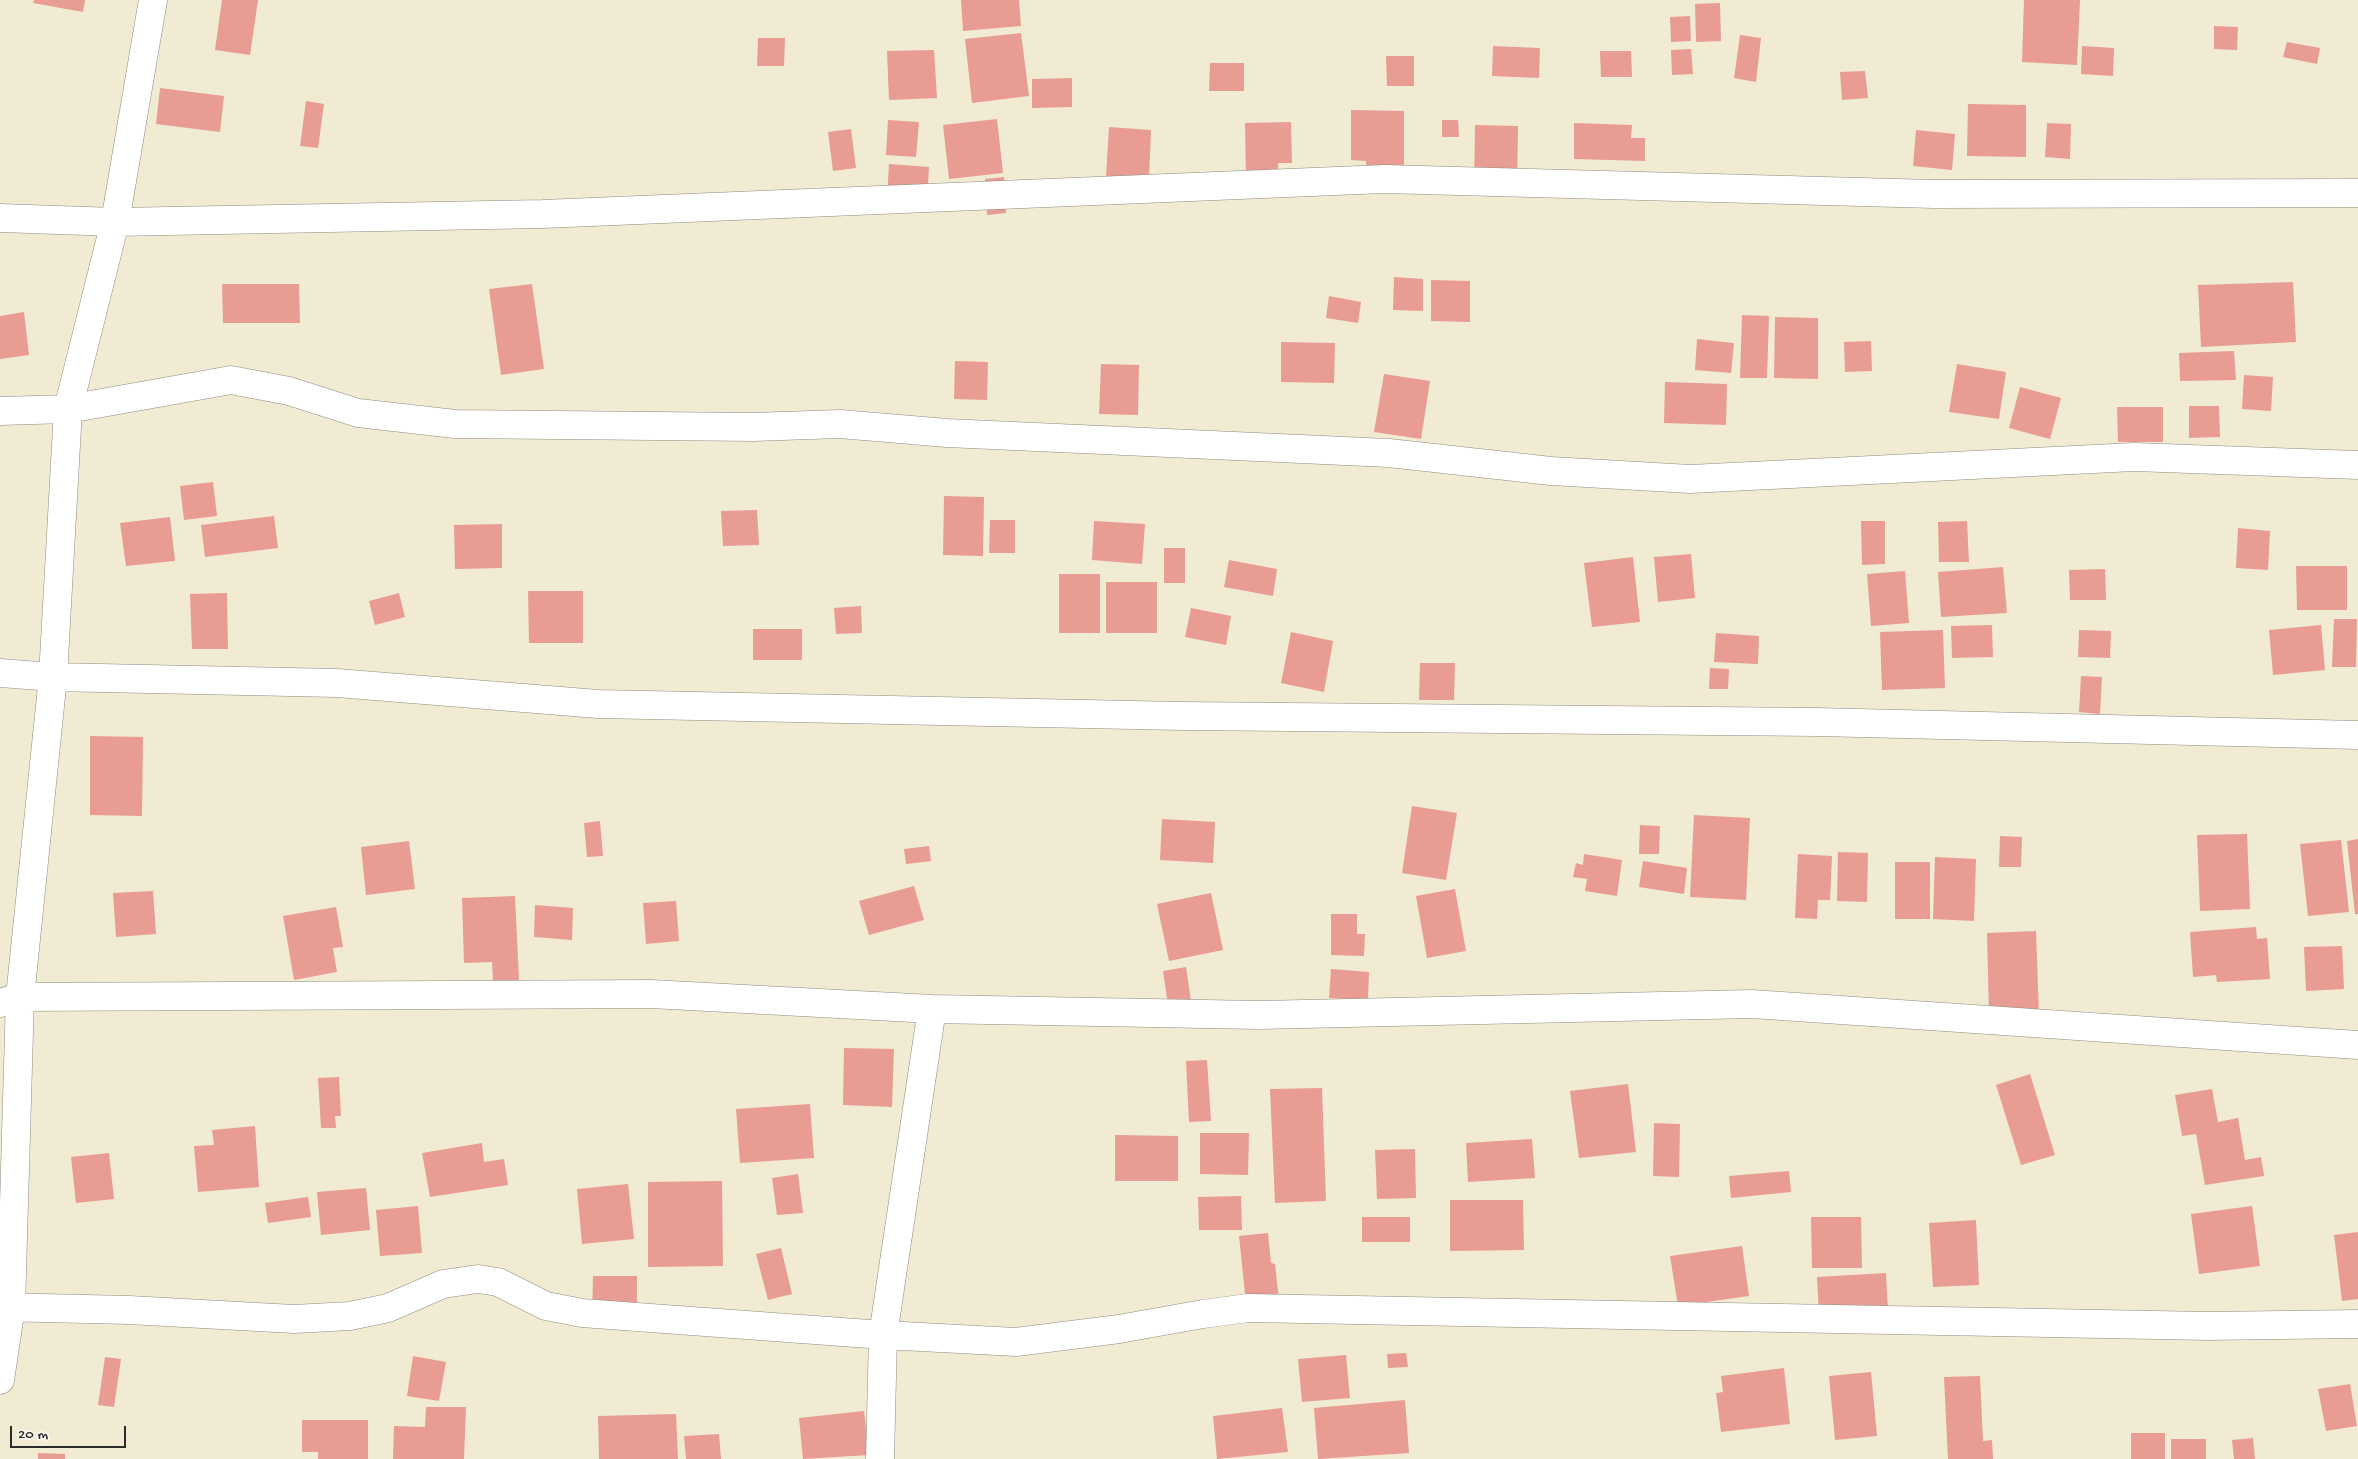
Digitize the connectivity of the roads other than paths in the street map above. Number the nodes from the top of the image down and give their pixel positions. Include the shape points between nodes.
1 (153, 0) edge
2 (2358, 193) edge
3 (0, 218) edge
4 (115, 222) junction
5 (68, 409) junction
6 (0, 411) edge
7 (2358, 465) edge
8 (0, 673) edge
9 (53, 677) junction
10 (2358, 734) edge
11 (10, 1000) edge
12 (932, 1009) junction
13 (2358, 1045) edge
14 (5, 1307) edge
15 (2358, 1324) edge
16 (883, 1335) junction
17 (0, 1380) edge
18 (880, 1459) edge

1 - 4 street
2 - 4 street via 1934,194 1384,179 543,214
3 - 4 street
4 - 5 street
5 - 6 street
5 - 7 street via 231,380 289,391 358,413 455,424 753,427 840,424 947,433 1389,453 1551,471 1690,479 2134,457
5 - 9 street
8 - 9 street
9 - 10 street via 337,683 618,704 1182,716 1817,722
9 - 11 street
11 - 12 street via 650,994
11 - 14 street
12 - 13 street via 1259,1015 1752,1004
12 - 16 street
14 - 16 street via 294,1319 350,1316 388,1308 443,1284 478,1279 498,1282 546,1306 582,1313
14 - 17 street
15 - 16 street via 2198,1326 1248,1308 1016,1342
16 - 18 street

